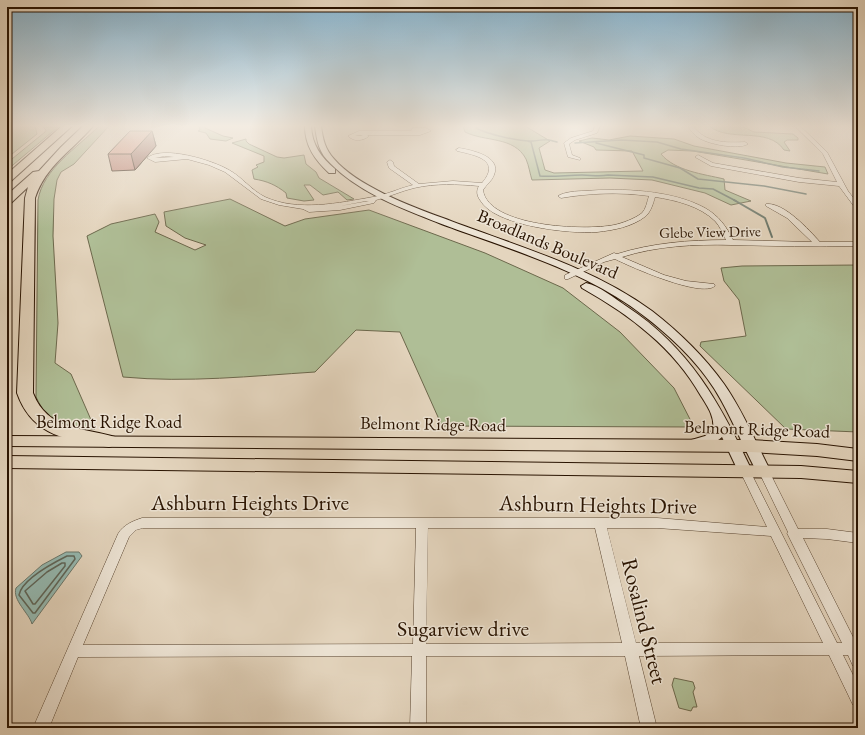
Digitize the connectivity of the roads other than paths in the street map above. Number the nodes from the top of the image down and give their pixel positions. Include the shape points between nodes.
1 (29, 160) edge
2 (51, 160) edge
3 (55, 160) edge
4 (195, 160) edge
5 (322, 160) edge
6 (332, 160) edge
7 (486, 160) edge
8 (703, 160) edge
9 (829, 160) edge
10 (390, 162) dead end
11 (7, 179) edge
12 (841, 184) junction
13 (417, 185) junction
14 (483, 185) junction
15 (653, 195) junction
16 (560, 196) dead end
17 (376, 198) junction
18 (7, 201) edge
19 (768, 204) dead end
20 (857, 207) edge
21 (731, 242) junction
22 (858, 244) edge
23 (819, 245) junction
24 (614, 255) junction
25 (572, 274) junction
26 (712, 286) dead end
27 (720, 417) junction
28 (7, 441) edge
29 (109, 441) junction
30 (686, 446) junction
31 (734, 446) junction
32 (751, 446) junction
33 (858, 455) edge
34 (7, 462) edge
35 (745, 471) junction
36 (764, 472) junction
37 (858, 477) edge
38 (422, 523) junction
39 (600, 523) junction
40 (774, 532) junction
41 (793, 533) junction
42 (858, 538) edge
43 (833, 648) junction
44 (419, 649) junction
45 (629, 649) junction
46 (75, 651) junction
47 (856, 653) edge
48 (858, 700) edge
49 (41, 728) edge
50 (418, 728) edge
51 (649, 728) edge

1 - 11 highway
2 - 18 highway
3 - 29 highway via 36,181 30,198 25,393 32,411 46,424 64,432
4 - 17 street via 225,170 270,201 305,207 309,210 365,204
5 - 17 main road, Broadlands Boulevard via 351,186
6 - 17 main road, Broadlands Boulevard
7 - 14 street via 490,163 492,173
8 - 12 street via 799,180
9 - 12 street
10 - 13 street via 391,167
12 - 20 street
13 - 14 street via 448,181
13 - 17 street
14 - 15 street via 480,190 482,199 495,211 533,226 566,230 611,227 634,221 646,212
15 - 16 street via 612,192
15 - 21 street via 683,202 706,212 721,224
17 - 25 main road, Broadlands Boulevard
19 - 23 street via 785,213
21 - 23 street, Glebe View Drive
21 - 24 street, Glebe View Drive via 663,244
22 - 23 street, Glebe View Drive
24 - 25 street, Glebe View Drive
24 - 26 street via 662,277 698,286
25 - 27 main road, Broadlands Boulevard via 621,307 665,343 691,370
25 - 32 main road, Broadlands Boulevard via 613,291 647,314 691,353 727,399
27 - 30 main road via 721,428 716,436
27 - 31 main road, Broadlands Boulevard
28 - 29 main road, Belmont Ridge Road
29 - 30 main road, Belmont Ridge Road
30 - 31 main road, Belmont Ridge Road
31 - 32 main road, Belmont Ridge Road
31 - 35 main road, Broadlands Boulevard
32 - 33 main road, Belmont Ridge Road
32 - 36 main road, Broadlands Boulevard
34 - 35 main road
35 - 36 main road
35 - 40 street
36 - 37 main road
36 - 41 street
38 - 39 street, Ashburn Heights Drive
38 - 44 street
38 - 46 street, Ashburn Heights Drive via 152,522 132,527 124,534
39 - 40 street, Ashburn Heights Drive via 678,524
39 - 45 street, Rosalind Street
40 - 43 street
41 - 42 street
41 - 47 street
43 - 45 street, Sugarview drive
43 - 47 street, Sugarview drive
43 - 48 street
44 - 45 street, Sugarview drive
44 - 46 street, Sugarview drive
44 - 50 street
45 - 51 street, Rosalind Street
46 - 49 street, Ashburn Heights Drive

